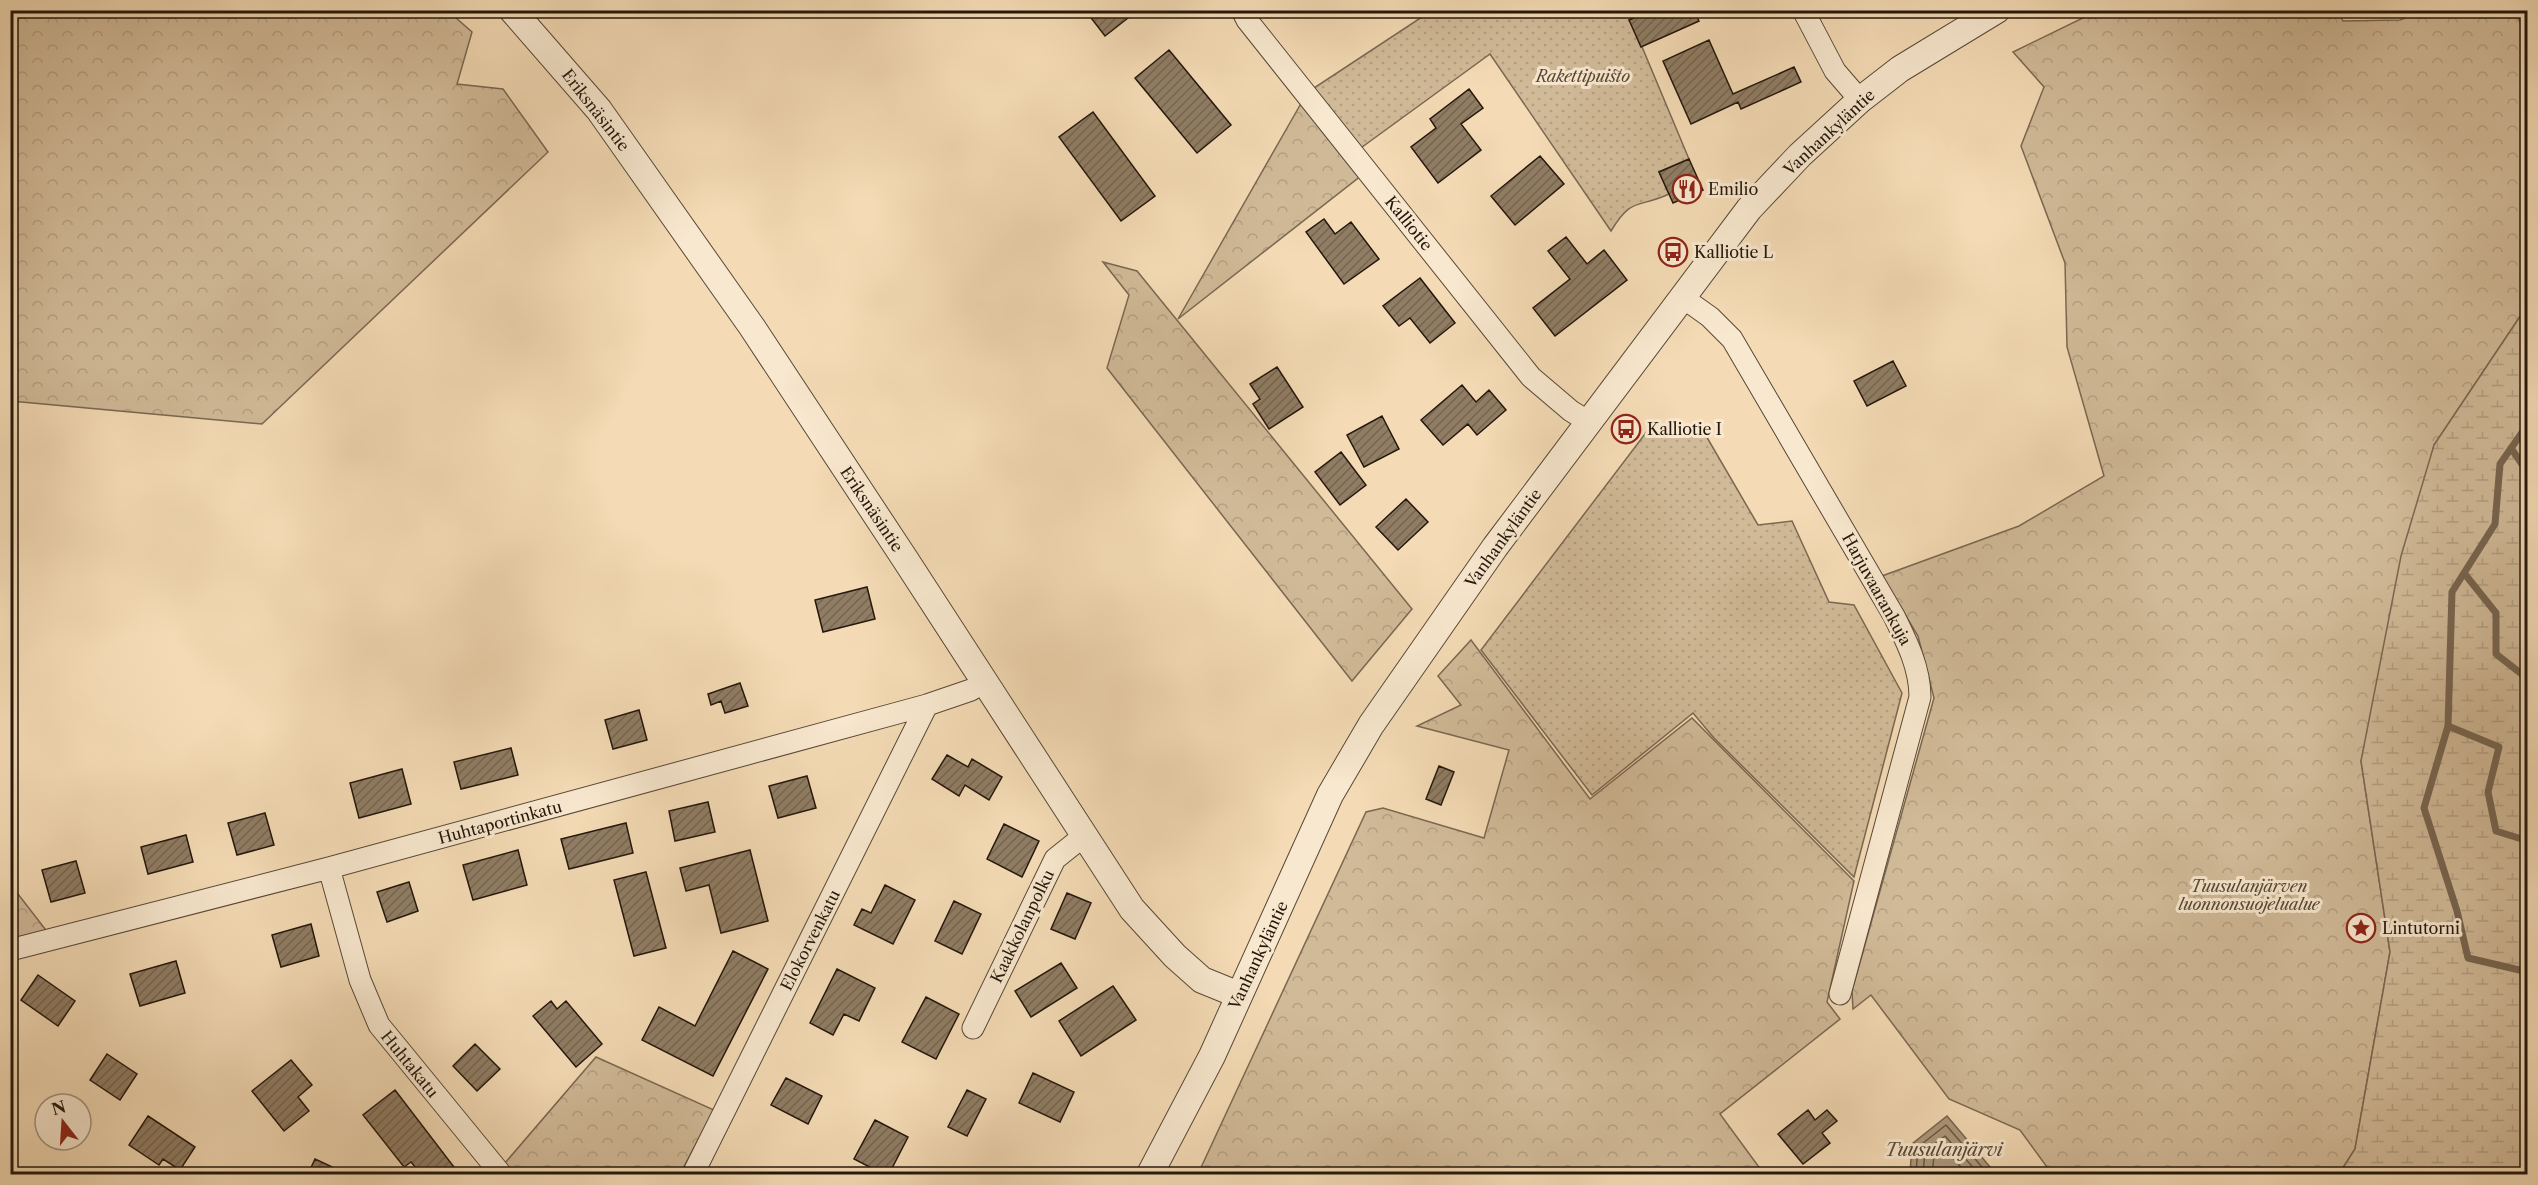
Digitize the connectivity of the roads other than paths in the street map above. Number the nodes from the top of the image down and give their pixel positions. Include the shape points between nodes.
1 (512, 10) edge
2 (1242, 10) edge
3 (1803, 10) edge
4 (1997, 10) edge
5 (1860, 100) junction
6 (1682, 297) junction
7 (1589, 422) junction
8 (985, 682) junction
9 (927, 705) junction
10 (1085, 835) junction
11 (329, 868) junction
12 (10, 950) edge
13 (1840, 994) dead end
14 (1239, 995) junction
15 (973, 1028) dead end
16 (501, 1174) edge
17 (693, 1174) edge
18 (1150, 1174) edge

1 - 8 street, Eriksnäsintie via 599,110 752,327
2 - 7 street, Kalliotie via 1532,377
3 - 5 street via 1834,71
4 - 5 street, Vanhankyläntie via 1917,58
5 - 6 street, Vanhankyläntie via 1749,209
6 - 7 street, Vanhankyläntie
6 - 13 street, Harjuvaarankuja via 1732,339 1894,616 1910,648 1920,683 1920,697
7 - 14 street, Vanhankyläntie via 1495,547 1371,725 1330,795
8 - 9 street, Huhtaportinkatu
8 - 10 street, Eriksnäsintie
9 - 11 street, Huhtaportinkatu
9 - 17 street, Elokorvenkatu
10 - 14 street, Eriksnäsintie via 1132,909 1175,956 1202,980
10 - 15 street, Kaakkolanpolku via 1055,859
11 - 12 street, Huhtaportinkatu
11 - 16 street, Huhtakatu via 360,980 379,1025
14 - 18 street, Vanhankyläntie

